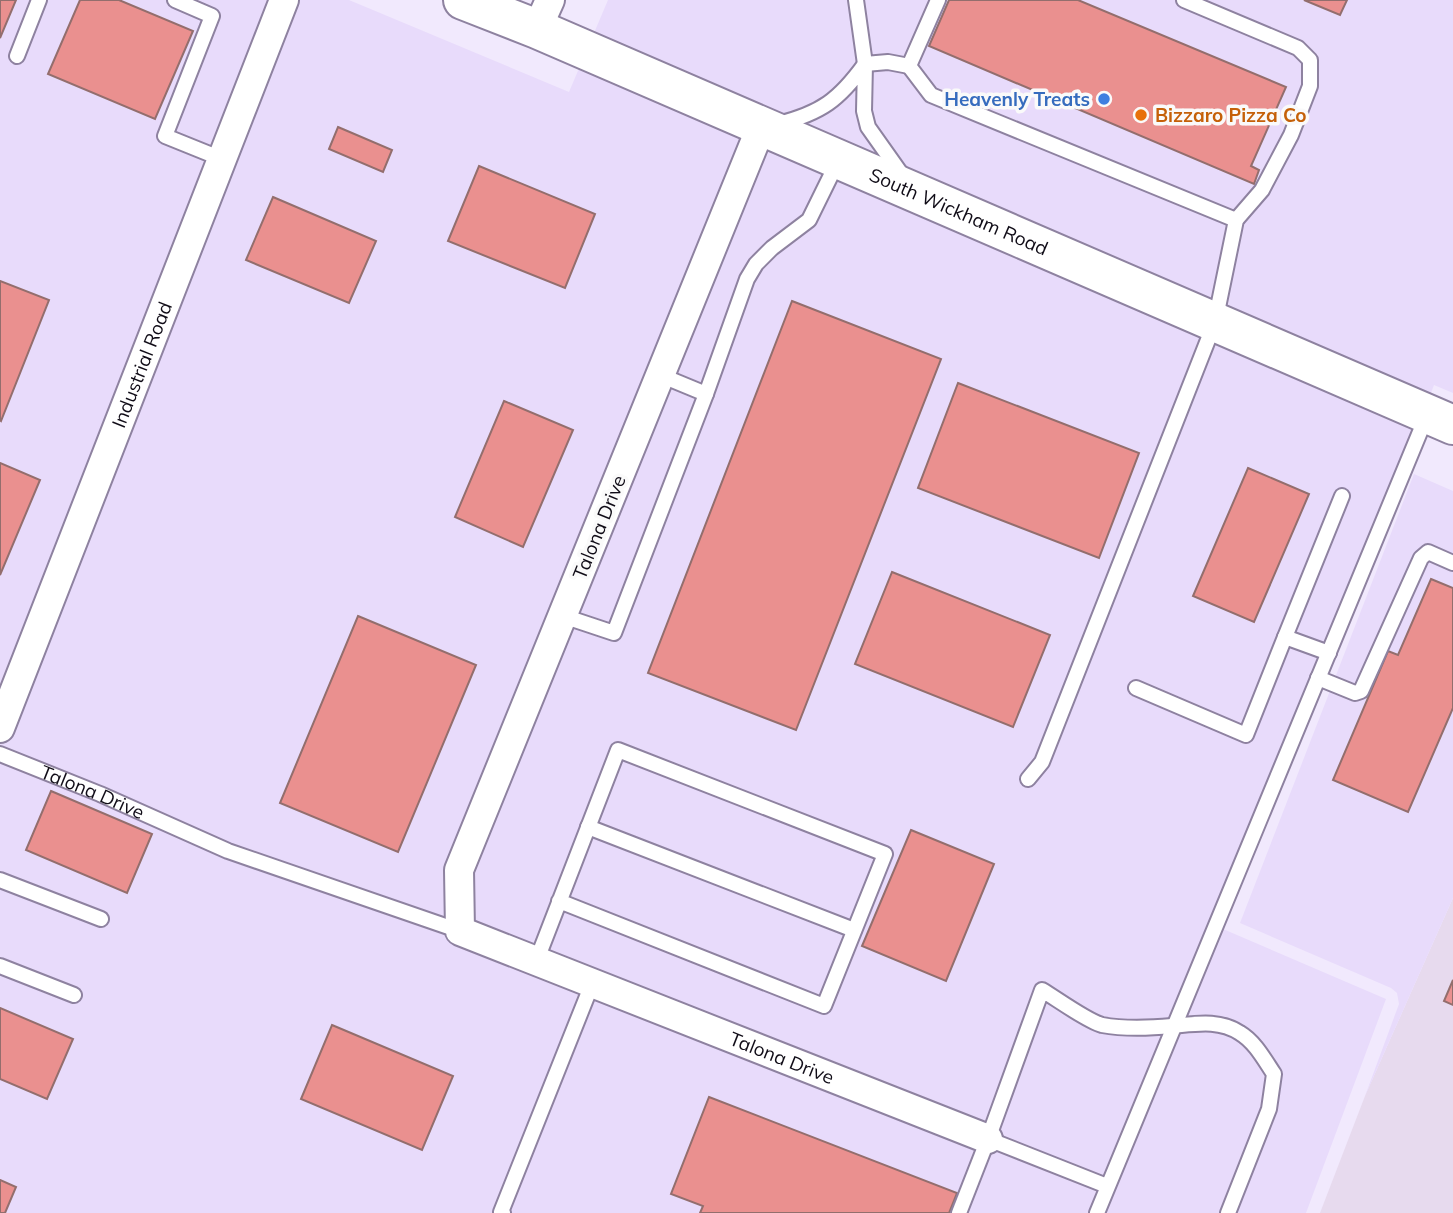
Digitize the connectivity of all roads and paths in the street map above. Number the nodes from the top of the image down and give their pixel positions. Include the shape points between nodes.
1 (39, 0) edge
2 (175, 0) edge
3 (285, 0) edge
4 (463, 0) edge
5 (856, 0) edge
6 (938, 0) edge
7 (1184, 0) edge
8 (543, 15) edge
9 (17, 56) dead end
10 (866, 64) junction
11 (909, 66) junction
12 (761, 127) junction
13 (222, 159) junction
14 (839, 160) junction
15 (915, 193) junction
16 (1236, 220) junction
17 (1215, 322) junction
18 (660, 375) junction
19 (706, 394) junction
20 (1441, 419) edge
21 (1342, 496) dead end
22 (1453, 563) edge
23 (562, 616) junction
24 (1285, 636) junction
25 (1329, 653) junction
26 (1318, 678) junction
27 (1136, 688) dead end
28 (0, 728) edge
29 (0, 754) edge
30 (1028, 779) dead end
31 (588, 827) junction
32 (0, 880) edge
33 (559, 901) junction
34 (101, 919) dead end
35 (854, 930) junction
36 (460, 931) junction
37 (536, 962) junction
38 (0, 966) edge
39 (592, 984) junction
40 (74, 995) dead end
41 (1174, 1026) junction
42 (988, 1139) junction
43 (1107, 1186) junction
44 (503, 1213) edge
45 (959, 1213) edge
46 (1097, 1213) edge
47 (1228, 1213) edge

1 - 9 lane
2 - 13 lane via 212,16 165,136
3 - 13 street, Industrial Road
4 - 8 main road, South Wickham Road
5 - 10 lane
6 - 11 lane
7 - 16 lane via 1298,48 1310,60 1310,86 1291,135 1262,190
8 - 12 main road, South Wickham Road
10 - 11 lane
10 - 12 lane via 848,88 826,106 802,118
10 - 15 lane via 868,127
11 - 16 lane via 931,95
12 - 14 main road, South Wickham Road
12 - 18 street, Talona Drive
13 - 28 street, Industrial Road
14 - 15 main road, South Wickham Road
14 - 19 lane via 809,220 755,264
15 - 17 main road, South Wickham Road
16 - 17 lane
17 - 20 main road, South Wickham Road
17 - 30 lane via 1042,762
18 - 19 lane
18 - 23 street, Talona Drive
19 - 23 lane via 614,633
20 - 25 lane
21 - 24 lane
22 - 26 lane via 1428,552 1421,558 1362,691 1355,693
23 - 36 street, Talona Drive via 459,870
24 - 25 lane
24 - 27 lane via 1246,735
25 - 26 lane
26 - 41 lane
29 - 36 lane, Talona Drive via 228,851
31 - 33 lane
31 - 35 lane
31 - 35 lane via 618,750 631,754 885,854
32 - 34 lane
33 - 35 lane via 824,1006
33 - 37 lane
36 - 37 street, Talona Drive
37 - 39 street, Talona Drive
38 - 40 lane
39 - 42 street, Talona Drive
39 - 44 lane
41 - 42 lane via 1100,1024 1042,990
41 - 43 lane
41 - 47 lane via 1217,1024 1239,1032 1274,1074 1269,1109
42 - 43 lane
42 - 45 lane
43 - 46 lane

